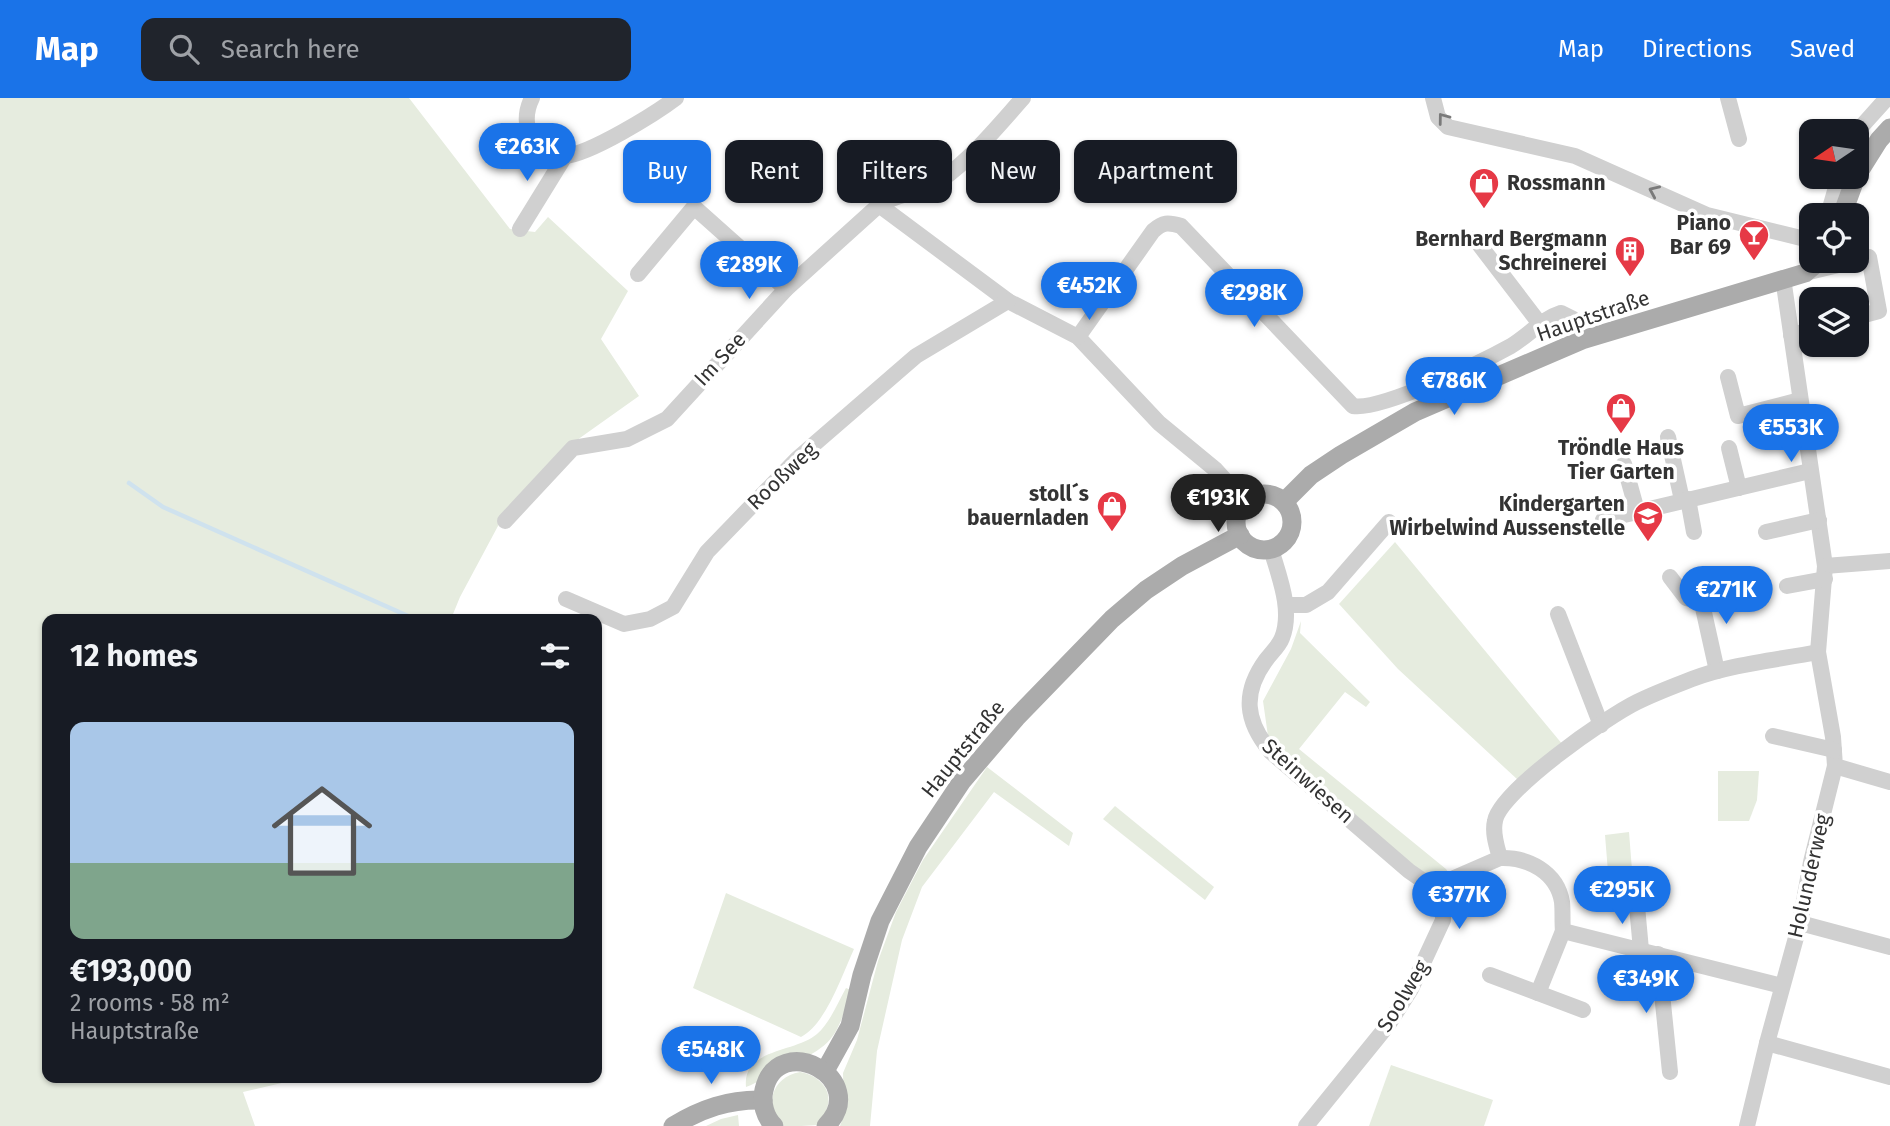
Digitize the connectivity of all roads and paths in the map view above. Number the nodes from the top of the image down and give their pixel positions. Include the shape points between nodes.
1 (532, 98) edge
2 (676, 98) edge
3 (1023, 98) edge
4 (1433, 98) edge
5 (1728, 98) edge
6 (1888, 98) edge
7 (1868, 119) edge
8 (1890, 128) edge
9 (1739, 139) dead end
10 (565, 156) junction
11 (1869, 156) edge
12 (879, 205) junction
13 (520, 229) dead end
14 (1799, 238) edge
15 (1475, 239) dead end
16 (1869, 262) edge
17 (1799, 272) edge
18 (638, 274) dead end
19 (1783, 278) junction
20 (786, 289) junction
21 (1008, 301) junction
22 (1869, 314) edge
23 (1540, 324) junction
24 (1799, 333) edge
25 (1791, 335) junction
26 (1078, 337) junction
27 (1583, 340) junction
28 (1728, 377) dead end
29 (1800, 400) junction
30 (1668, 437) dead end
31 (1729, 448) dead end
32 (1624, 464) dead end
33 (1810, 471) junction
34 (1739, 488) junction
35 (1685, 500) junction
36 (1245, 502) junction
37 (1284, 502) junction
38 (1637, 511) junction
39 (1819, 520) junction
40 (505, 521) dead end
41 (1389, 522) dead end
42 (1604, 527) dead end
43 (1694, 532) dead end
44 (1766, 532) dead end
45 (1240, 535) junction
46 (1271, 549) junction
47 (1890, 561) edge
48 (1825, 573) junction
49 (1670, 577) dead end
50 (1787, 586) dead end
51 (566, 598) dead end
52 (1286, 605) junction
53 (602, 614) edge
54 (602, 614) edge
55 (1558, 614) dead end
56 (1818, 652) junction
57 (1717, 671) junction
58 (1601, 724) junction
59 (1773, 736) dead end
60 (1834, 758) junction
61 (1890, 782) edge
62 (1500, 858) junction
63 (1438, 885) junction
64 (1637, 906) dead end
65 (1800, 923) junction
66 (1563, 930) junction
67 (1890, 947) edge
68 (1641, 950) junction
69 (1658, 954) junction
70 (1490, 975) dead end
71 (1782, 986) junction
72 (1538, 993) junction
73 (1583, 1010) dead end
74 (1766, 1044) junction
75 (825, 1071) junction
76 (1670, 1072) dead end
77 (1890, 1077) edge
78 (763, 1100) junction
79 (673, 1126) edge
80 (775, 1126) edge
81 (826, 1126) edge
82 (1306, 1126) edge
83 (1746, 1126) edge

1 - 10 street via 526,124 533,142 549,153
2 - 10 street via 609,139
3 - 12 street, Im See via 984,142 939,181
14 -> 4 street via 1707,215 1576,156 1448,127 1438,117
5 - 9 street
6 - 7 street
8 - 11 main road
10 - 13 street
12 - 20 street, Im See
12 - 21 street
15 - 23 street
16 - 22 street via 1879,311
17 - 19 main road, Hauptstraße
18 - 20 street via 694,207
19 - 25 street
19 - 27 main road, Hauptstraße
20 - 40 street, Im See via 667,419 627,439 573,447
21 - 26 street
21 - 53 street, Rooßweg via 916,356 797,459 707,552 673,607 650,619 624,624
23 - 26 street via 1513,345 1444,379 1353,406 1181,226 1168,222 1153,231
23 - 27 street via 1561,313 1573,319
24 - 25 street
25 - 29 street
26 - 36 street via 1159,424 1216,470
27 - 37 main road, Hauptstraße via 1377,432 1311,475
28 - 29 street via 1738,416
29 - 33 street
30 - 35 street
31 - 34 street
32 - 38 street
33 - 34 street
33 - 39 street
34 - 35 street
35 - 38 street
35 - 43 street
36 - 37 main road via 1268,494
36 - 45 main road via 1237,517
37 - 46 main road via 1291,515 1290,532
38 - 42 street via 1603,520
39 - 44 street
39 - 48 street
41 - 52 street via 1328,592 1306,605
45 - 46 main road via 1256,549
45 - 75 main road, Hauptstraße via 1173,572 1112,619 962,781 918,847 880,920 850,1026
46 - 52 street
47 - 48 street
48 - 50 street
48 - 56 street
49 - 57 street via 1686,598 1700,596
51 - 54 street, Rooßweg
52 - 63 street, Steinwiesen via 1282,640 1251,690 1249,706 1259,738 1409,871
55 - 58 street
56 - 57 street
56 - 60 street
57 - 58 street via 1635,703
58 - 62 street via 1521,786 1499,810 1494,821
59 - 60 street
60 - 61 street
60 - 65 street, Holunderweg
62 - 63 street
62 - 66 street via 1535,864 1551,878 1561,900
63 - 82 street, Soolweg via 1443,920 1411,989 1356,1067
64 - 68 street
65 - 67 street
65 - 71 street, Holunderweg
66 - 68 street
66 - 72 street
68 - 69 street
69 - 71 street
69 - 76 street
70 - 72 street
71 - 74 street, Holunderweg
72 - 73 street
74 - 77 street
74 - 83 street, Holunderweg
75 - 78 main road via 802,1062 779,1068 764,1088
75 - 81 main road via 838,1100
78 - 79 main road via 717,1105
78 - 80 main road

